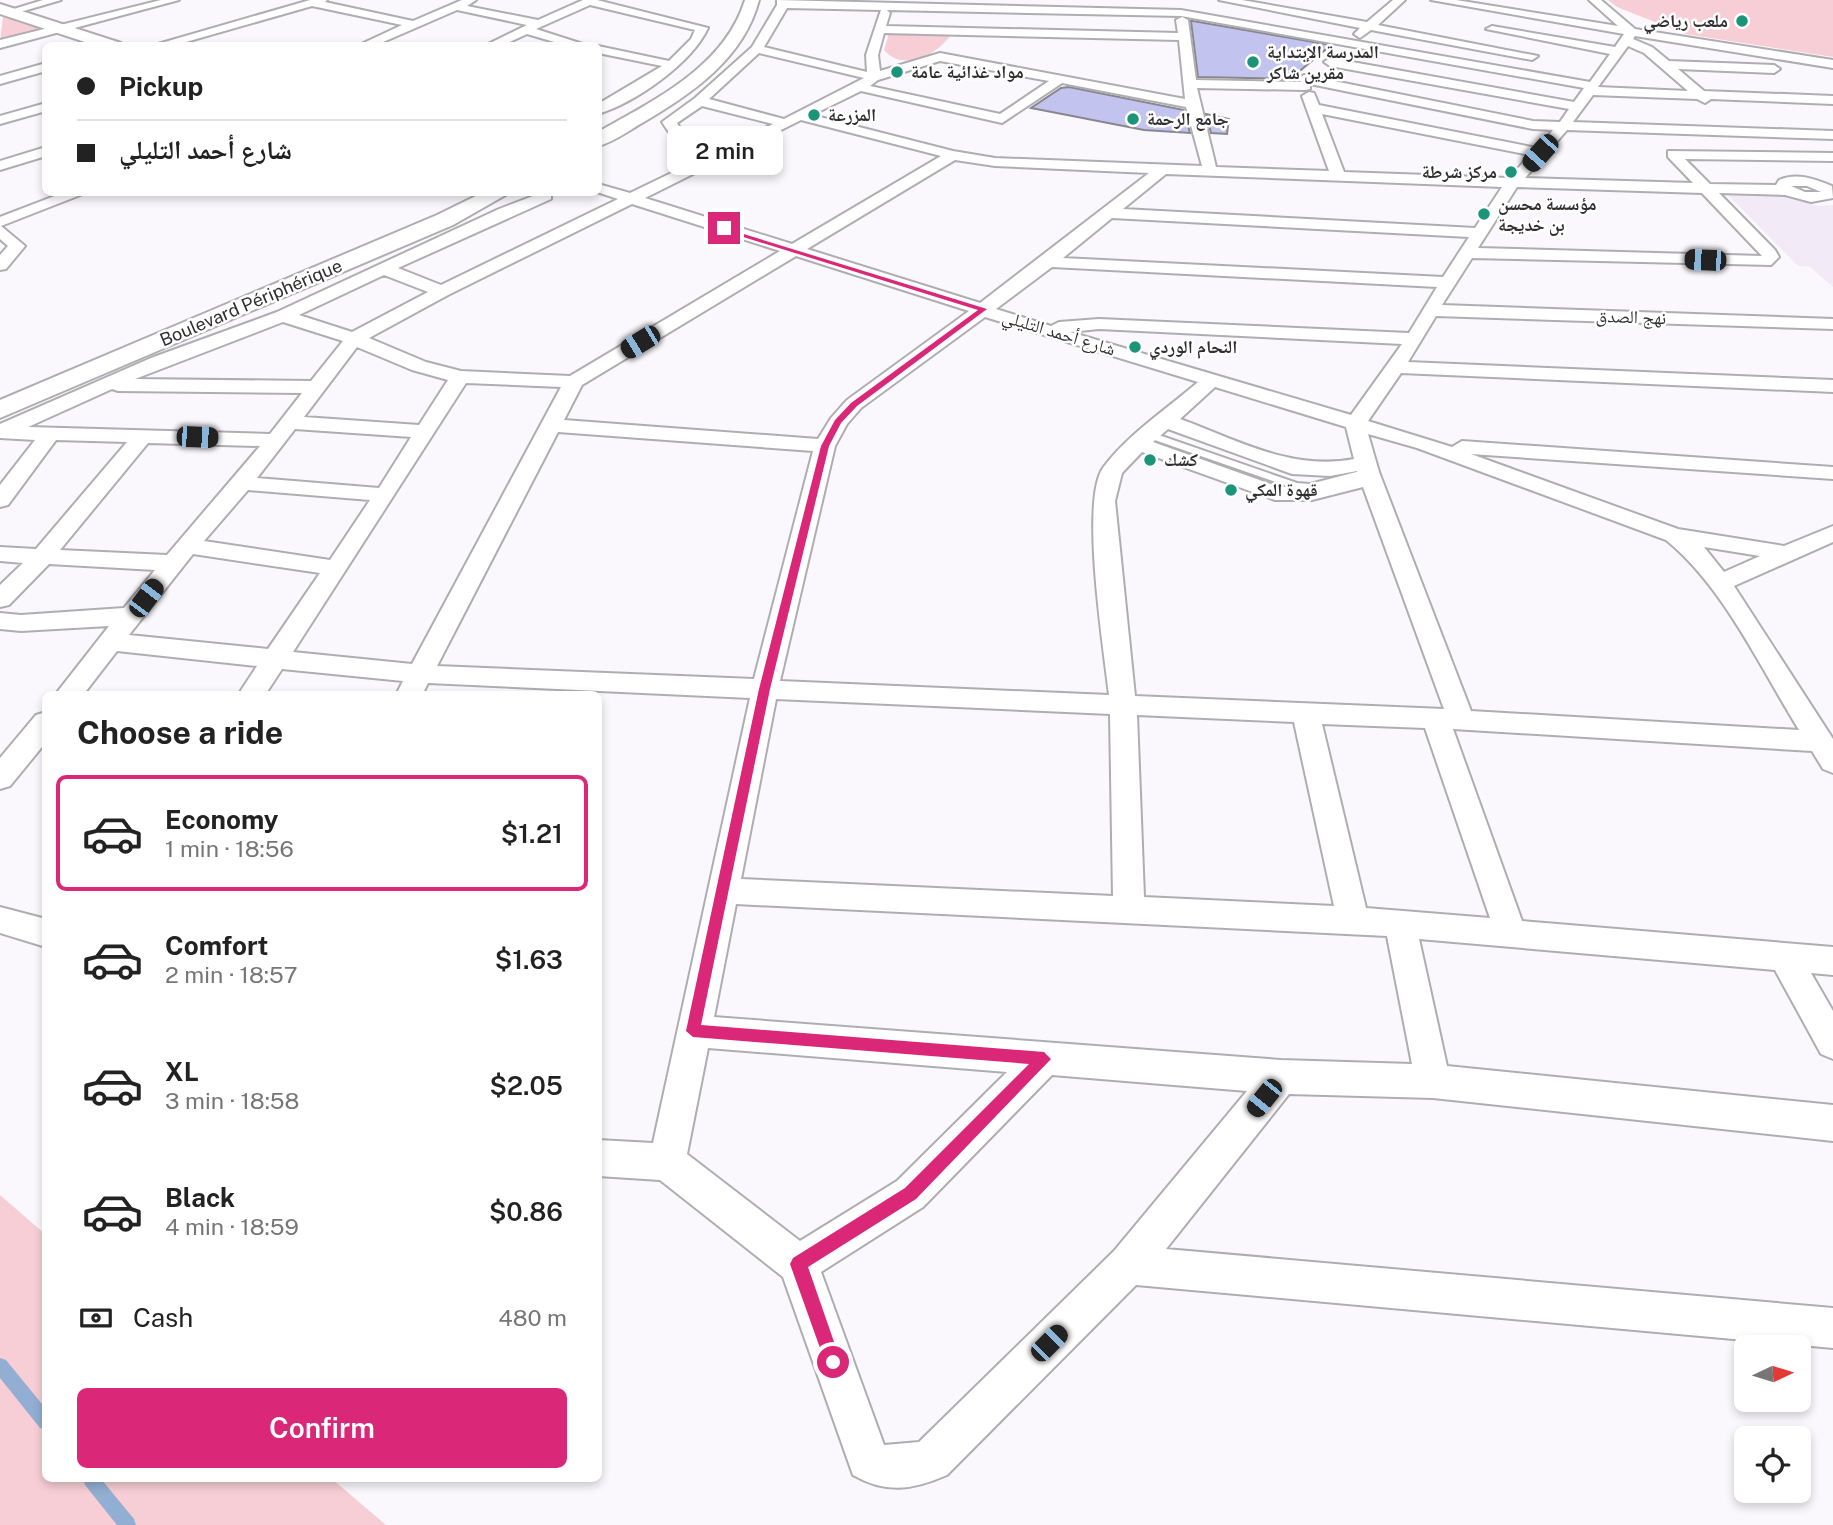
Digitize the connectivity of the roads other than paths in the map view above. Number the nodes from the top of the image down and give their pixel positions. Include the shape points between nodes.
1 (56, 0) edge
2 (174, 0) edge
3 (471, 0) edge
4 (735, 0) edge
5 (752, 0) edge
6 (1224, 0) edge
7 (1436, 0) edge
8 (1594, 0) edge
9 (317, 1) edge
10 (591, 1) edge
11 (783, 2) edge
12 (886, 3) edge
13 (1033, 5) edge
14 (458, 6) junction
15 (1180, 6) edge
16 (1391, 8) edge
17 (5, 10) edge
18 (540, 24) junction
19 (417, 25) junction
20 (1369, 25) junction
21 (1483, 28) dead end
22 (63, 29) junction
23 (881, 29) junction
24 (526, 30) junction
25 (965, 31) junction
26 (1030, 33) junction
27 (1186, 37) junction
28 (386, 38) junction
29 (1626, 41) junction
30 (103, 42) edge
31 (171, 42) edge
32 (374, 42) edge
33 (401, 42) edge
34 (499, 42) edge
35 (569, 42) edge
36 (0, 44) edge
37 (1351, 44) junction
38 (757, 49) junction
39 (602, 50) edge
40 (872, 55) junction
41 (940, 57) junction
42 (1541, 58) dead end
43 (1330, 62) junction
44 (1833, 64) edge
45 (672, 65) junction
46 (1666, 65) junction
47 (913, 67) junction
48 (42, 68) edge
49 (1833, 70) edge
50 (939, 72) dead end
51 (874, 77) junction
52 (1596, 79) junction
53 (0, 80) edge
54 (1057, 81) junction
55 (1304, 83) junction
56 (1192, 84) junction
57 (859, 87) junction
58 (1016, 87) dead end
59 (1041, 92) junction
60 (1702, 96) junction
61 (602, 99) edge
62 (1833, 100) edge
63 (700, 101) junction
64 (614, 102) junction
65 (1192, 104) junction
66 (1577, 107) junction
67 (42, 108) edge
68 (602, 108) edge
69 (1313, 108) junction
70 (800, 116) junction
71 (0, 120) edge
72 (602, 122) edge
73 (785, 123) junction
74 (1560, 126) junction
75 (1740, 131) junction
76 (1833, 135) edge
77 (602, 138) edge
78 (738, 146) junction
79 (42, 152) edge
80 (1540, 153) junction
81 (953, 155) junction
82 (1766, 155) junction
83 (1833, 157) edge
84 (0, 166) edge
85 (1163, 169) junction
86 (1210, 170) junction
87 (1338, 175) junction
88 (1511, 185) junction
89 (1791, 186) junction
90 (1706, 189) junction
91 (602, 191) edge
92 (1831, 192) edge
93 (70, 196) edge
94 (453, 196) edge
95 (493, 196) edge
96 (546, 196) dead end
97 (630, 199) junction
98 (1108, 213) junction
99 (0, 222) edge
100 (472, 228) junction
101 (0, 231) edge
102 (1481, 233) junction
103 (530, 248) junction
104 (794, 250) junction
105 (1469, 253) junction
106 (1048, 262) junction
107 (0, 265) edge
108 (384, 269) junction
109 (1448, 282) junction
110 (442, 291) junction
111 (984, 309) junction
112 (1430, 310) junction
113 (283, 316) junction
114 (1833, 324) edge
115 (1039, 328) junction
116 (354, 339) junction
117 (1415, 339) junction
118 (1397, 367) junction
119 (460, 377) junction
120 (1212, 380) junction
121 (574, 382) junction
122 (109, 385) junction
123 (1833, 386) edge
124 (318, 387) junction
125 (0, 395) edge
126 (0, 410) edge
127 (1354, 424) junction
128 (551, 425) junction
129 (282, 431) junction
130 (425, 432) junction
131 (0, 433) edge
132 (51, 433) junction
133 (1152, 434) junction
134 (144, 435) junction
135 (1424, 444) junction
136 (825, 446) junction
137 (1368, 471) junction
138 (1833, 473) edge
139 (242, 483) junction
140 (385, 495) junction
141 (0, 500) edge
142 (1833, 533) edge
143 (1674, 535) junction
144 (1783, 553) junction
145 (0, 554) edge
146 (181, 554) junction
147 (40, 558) junction
148 (335, 568) junction
149 (1720, 583) junction
150 (0, 599) edge
151 (133, 616) junction
152 (11, 622) edge
153 (112, 642) junction
154 (0, 645) edge
155 (274, 659) junction
156 (414, 685) edge
157 (765, 689) junction
158 (71, 691) edge
159 (254, 691) edge
160 (1123, 705) junction
161 (1306, 714) junction
162 (1449, 720) junction
163 (42, 726) edge
164 (1826, 751) edge
165 (42, 760) edge
166 (5, 763) edge
167 (723, 891) junction
168 (1129, 908) junction
169 (0, 920) edge
170 (1353, 920) junction
171 (1400, 924) junction
172 (42, 932) edge
173 (1511, 933) junction
174 (1786, 959) junction
175 (1833, 961) edge
176 (693, 1031) junction
177 (1833, 1042) edge
178 (1044, 1059) junction
179 (1281, 1077) junction
180 (1433, 1081) junction
181 (1833, 1123) edge
182 (602, 1158) edge
183 (667, 1162) junction
184 (798, 1264) junction
185 (1128, 1265) junction
186 (1833, 1328) edge

1 - 17 street
2 - 22 street
3 - 14 street
4 - 72 main road via 726,26 698,58
5 - 77 main road via 743,28 727,51 645,115
6 - 20 street
7 - 29 street
8 - 29 street
9 - 19 street
9 - 31 street
10 - 18 street
10 - 45 street via 657,12 702,28
11 - 12 street
11 - 38 street
12 - 13 street
12 - 23 street
13 - 15 street
13 - 26 street
14 - 18 street
14 - 19 street
15 - 27 street
15 - 37 street
16 - 20 street
17 - 22 main road
18 - 24 street
19 - 28 street
20 - 37 street
20 - 42 street
21 - 29 street
22 - 30 main road
22 - 36 street
23 - 25 street
23 - 40 street
24 - 34 street
24 - 35 street
25 - 26 street
25 - 41 street
26 - 27 street
27 - 56 street
28 - 32 street
28 - 33 street
29 - 44 street
29 - 46 street via 1648,50
29 - 52 street
37 - 43 street
37 - 52 street
38 - 51 street
38 - 63 street
39 - 45 street
40 - 47 street
40 - 51 street
41 - 47 street
41 - 54 street
43 - 55 street
43 - 66 street
45 - 64 street
46 - 49 street
46 - 60 street
47 - 50 street
47 - 51 street
48 - 53 street
51 - 57 street
52 - 60 street
52 - 66 street
54 - 59 street
54 - 65 street
55 - 56 street
55 - 69 street
55 - 74 street
56 - 65 street
57 - 59 street via 1002,119
57 - 70 street
58 - 59 street
60 - 62 street
60 - 75 street
61 - 64 street
63 - 73 street
63 - 78 street via 669,121 675,131
64 - 68 street
65 - 86 street
66 - 74 street
67 - 71 street
69 - 80 street
69 - 87 street
70 - 73 street
70 - 81 street
73 - 78 street
74 - 75 street
74 - 80 street
75 - 76 street
75 - 82 street
78 - 97 street
79 - 84 street
80 - 88 street
81 - 85 street via 995,162
81 - 104 street
82 - 83 street
82 - 89 street
82 - 90 street via 1673,153
85 - 86 street
85 - 98 street
86 - 87 street
87 - 88 street
88 - 90 street
88 - 102 street
89 - 90 street
89 - 92 street via 1815,197
90 - 105 street via 1770,260
91 - 97 street, شارع أحمد التليلي
93 - 99 street
94 - 125 main road, Boulevard Périphérique via 408,221
95 - 126 main road, Boulevard Périphérique
96 - 100 street
97 - 103 street
97 - 104 street, شارع أحمد التليلي
98 - 102 street
98 - 106 street
100 - 103 street
100 - 108 street
101 - 107 street via 18,246
102 - 105 street
103 - 110 street
104 - 111 street, شارع أحمد التليلي
104 - 121 street
105 - 109 street
106 - 109 street
106 - 111 street
108 - 110 street
108 - 113 street
109 - 112 street
110 - 116 street
111 - 115 street, شارع أحمد التليلي
111 - 136 street via 854,404
112 - 114 street, نهج الصدق
112 - 117 street
113 - 116 street
113 - 122 street
115 - 117 street via 1099,324
115 - 120 street, شارع أحمد التليلي
116 - 119 street
116 - 124 street
117 - 118 street
118 - 123 street
118 - 127 street
119 - 121 street
119 - 130 street
120 - 127 street, شارع أحمد التليلي
120 - 133 street
121 - 128 street
122 - 124 street
122 - 131 street
124 - 129 street
127 - 135 street, شارع أحمد التليلي
127 - 137 street
128 - 136 street
128 - 156 street
129 - 130 street
129 - 134 street
129 - 139 street
130 - 140 street
131 - 132 street
132 - 134 street
132 - 141 street
133 - 137 street via 1292,468
133 - 137 street via 1284,495 1309,496
133 - 160 street via 1112,471 1104,501
134 - 147 street
135 - 138 street
135 - 143 street
136 - 157 street
137 - 162 street
139 - 140 street
139 - 146 street
140 - 148 street
142 - 144 street
143 - 144 street
143 - 149 street via 1699,555
144 - 149 street
145 - 147 street
146 - 147 street
146 - 148 street
146 - 151 street
147 - 150 street
148 - 155 street
149 - 164 street
151 - 152 street
151 - 153 street
152 - 154 street
153 - 155 street
153 - 158 street
155 - 156 street
155 - 159 street
156 - 157 street
157 - 160 street
157 - 167 street
160 - 161 street
160 - 168 street
161 - 162 street
161 - 170 street
162 - 164 street
162 - 173 street
163 - 166 street
165 - 166 street
167 - 168 street
167 - 176 street
168 - 170 street
169 - 172 street
170 - 171 street
171 - 173 street
171 - 180 street
173 - 174 street
174 - 175 street
174 - 177 street
176 - 178 street
176 - 183 street
178 - 179 street
178 - 184 street via 910,1194
179 - 180 street
179 - 185 street
180 - 181 street
182 - 183 street
183 - 184 street
184 - 185 street via 868,1460 897,1470 932,1460
185 - 186 street

